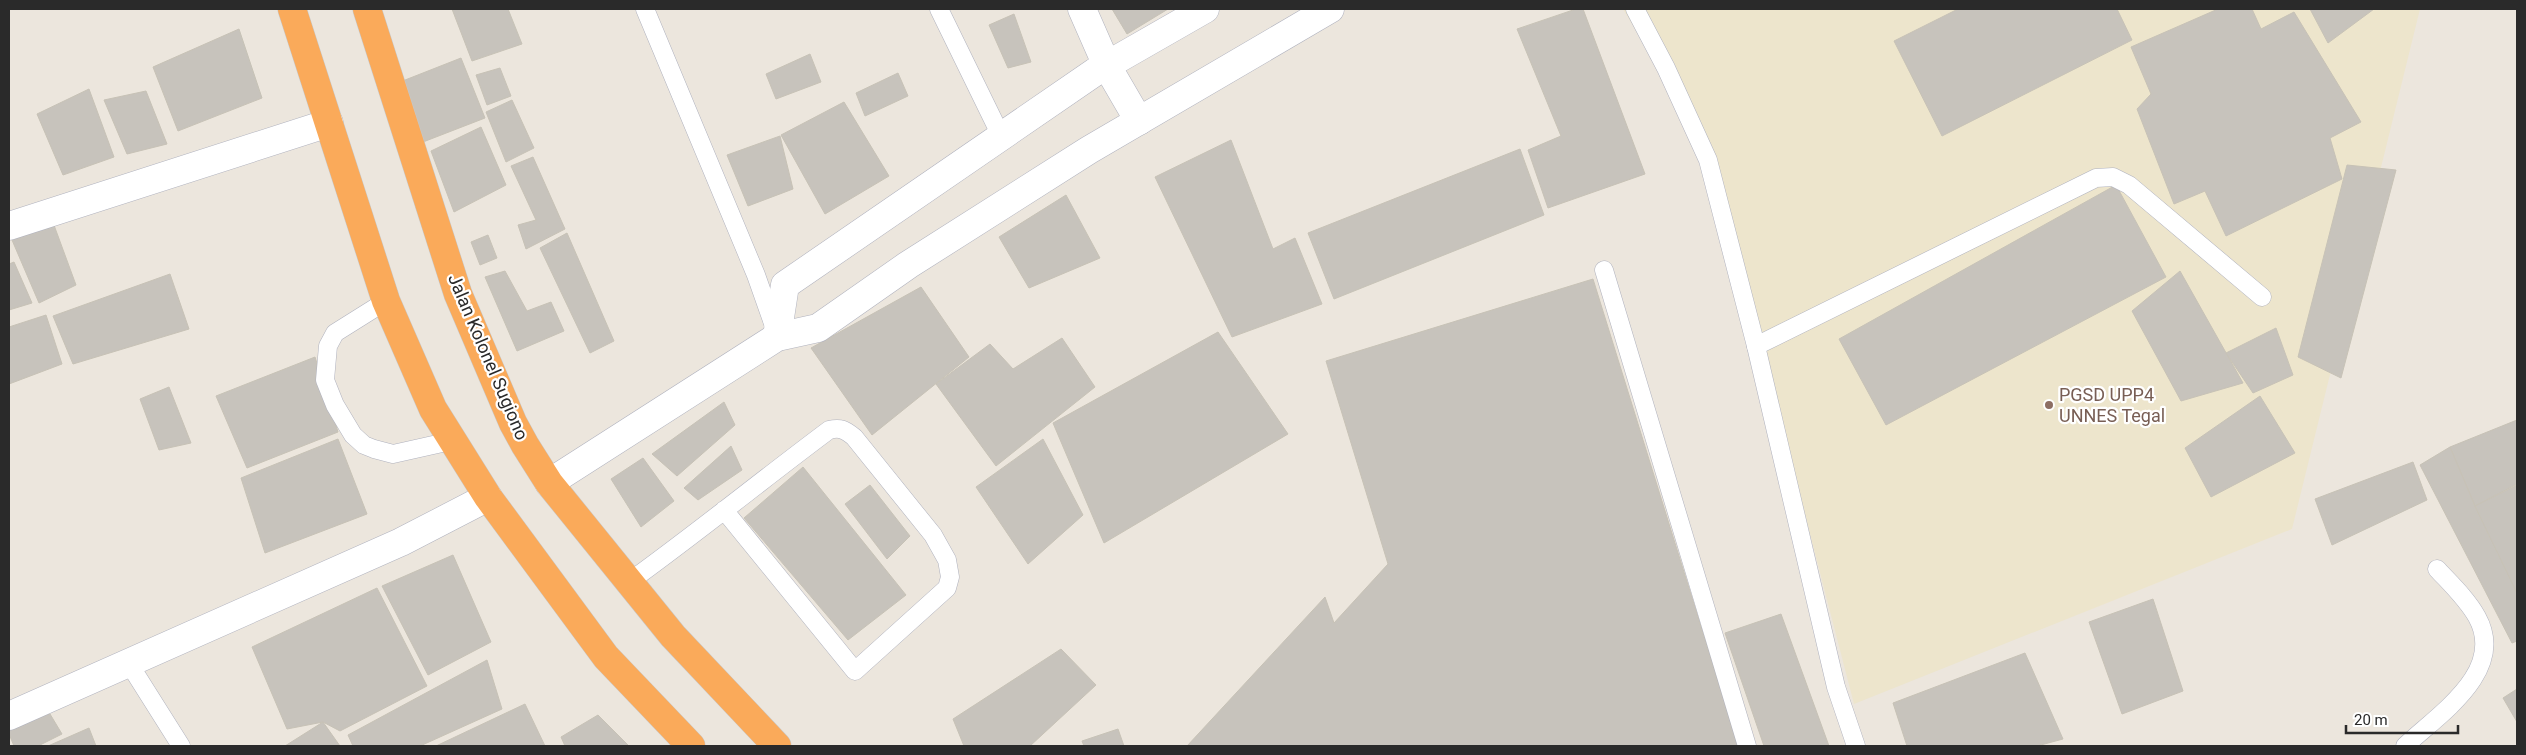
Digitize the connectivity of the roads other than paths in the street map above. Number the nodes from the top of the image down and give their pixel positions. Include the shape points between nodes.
1 (292, 9) edge
2 (367, 9) edge
3 (645, 9) edge
4 (939, 9) edge
5 (1082, 9) edge
6 (1205, 9) edge
7 (1330, 9) edge
8 (1635, 9) edge
9 (1107, 66) junction
10 (1139, 121) junction
11 (329, 123) junction
12 (1002, 138) junction
13 (9, 226) edge
14 (1604, 270) dead end
15 (2262, 297) dead end
16 (386, 301) junction
17 (777, 337) junction
18 (1756, 346) junction
19 (451, 442) junction
20 (549, 482) junction
21 (488, 497) junction
22 (724, 510) junction
23 (2437, 570) dead end
24 (629, 582) junction
25 (128, 662) junction
26 (11, 708) edge
27 (181, 746) edge
28 (691, 746) edge
29 (778, 746) edge
30 (1747, 746) edge
31 (1856, 746) edge
32 (2405, 746) edge

1 - 11 highway
2 - 20 highway, Jalan Kolonel Sugiono via 458,294 513,423
3 - 17 lane via 756,275
4 - 12 lane
5 - 9 street
6 - 9 street
7 - 10 street
8 - 18 lane via 1708,160
9 - 10 street
9 - 12 street
10 - 17 street via 908,265 818,328
11 - 13 street
11 - 16 highway
12 - 17 street via 785,285
14 - 30 lane
15 - 18 lane via 2129,185 2113,177 2096,178
16 - 19 highway via 433,409
16 - 19 lane via 335,333 328,346 325,380 335,405 354,435 374,449 393,454
17 - 20 street
18 - 31 lane via 1836,687
19 - 21 highway
20 - 24 highway, Jalan Kolonel Sugiono
21 - 25 street via 401,542
21 - 28 highway via 606,657
22 - 22 lane via 829,430 845,430 933,535 947,560 950,576 939,597 855,671
22 - 24 lane
23 - 32 lane via 2478,618 2485,644 2484,660 2472,683
24 - 29 highway, Jalan Kolonel Sugiono via 673,636
25 - 26 street
25 - 27 lane

